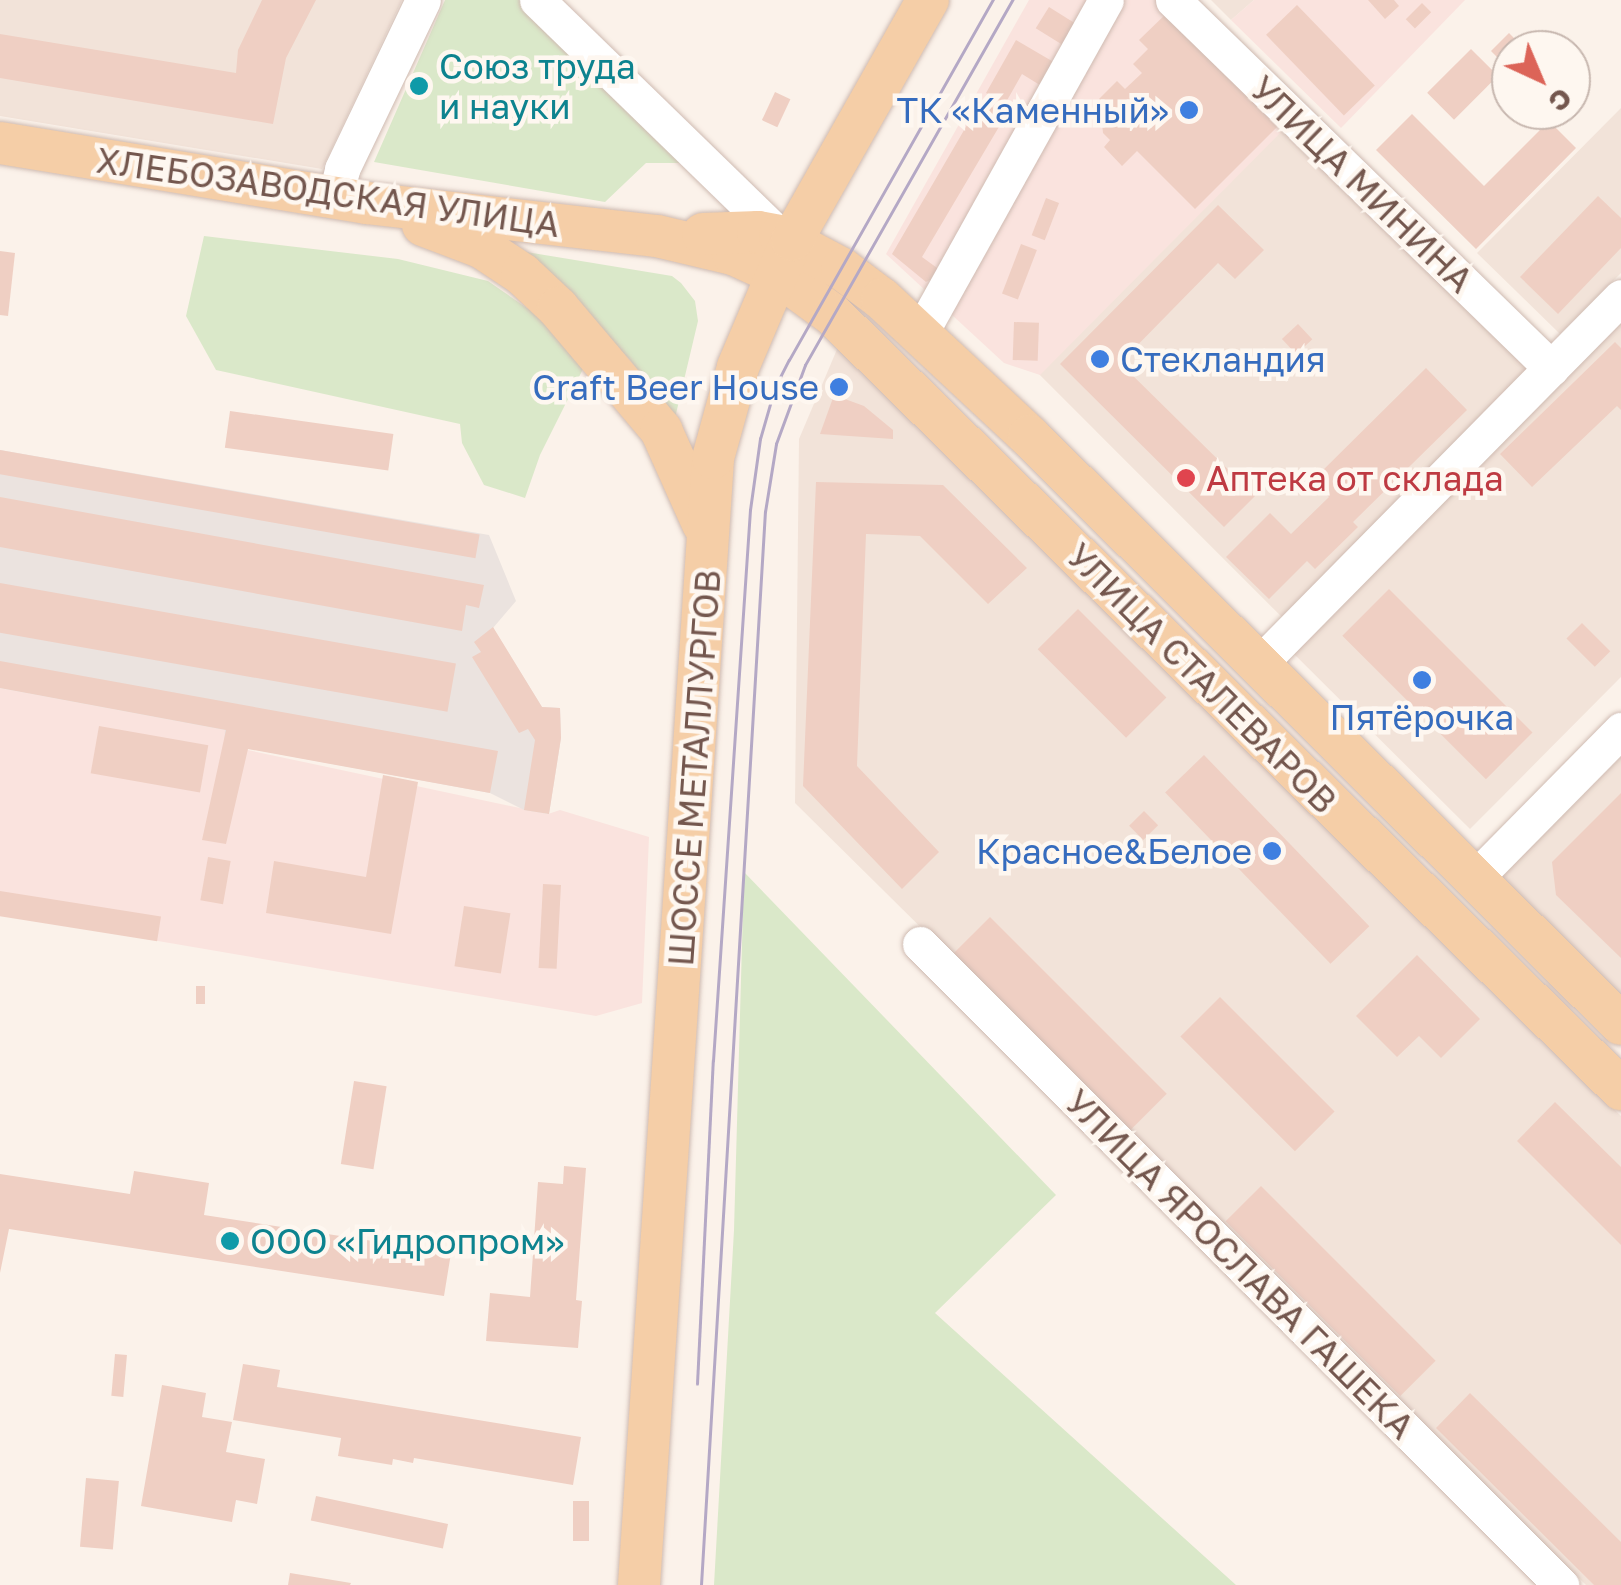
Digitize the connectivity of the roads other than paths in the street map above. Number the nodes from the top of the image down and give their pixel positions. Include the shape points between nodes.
1 (422, 0) edge
2 (537, 0) edge
3 (928, 0) edge
4 (1106, 0) edge
5 (1173, 0) edge
6 (0, 143) edge
7 (351, 200) junction
8 (783, 250) junction
9 (1621, 298) edge
10 (920, 334) junction
11 (1551, 368) junction
12 (888, 369) junction
13 (708, 539) junction
14 (1258, 664) junction
15 (1224, 699) junction
16 (1621, 730) edge
17 (1474, 878) junction
18 (920, 944) dead end
19 (1621, 1024) edge
20 (1621, 1090) edge
21 (639, 1585) edge
22 (1561, 1585) edge

1 - 7 street via 342,169
2 - 8 street, УЛИЦА СТАЛЕВАРОВ
3 - 8 main road, ШОССЕ МЕТАЛЛУРГОВ
4 - 10 street
5 - 11 street, УЛИЦА МИНИНА
6 - 7 main road, ХЛЕБОЗАВОДСКАЯ УЛИЦА
7 - 8 main road, ХЛЕБОЗАВОДСКАЯ УЛИЦА via 657,236 733,254
7 - 13 main road via 481,247 558,308 661,430
8 - 10 main road, УЛИЦА СТАЛЕВАРОВ via 854,278
8 - 12 main road, УЛИЦА СТАЛЕВАРОВ
8 - 13 main road, ШОССЕ МЕТАЛЛУРГОВ via 722,413
9 - 11 street
10 - 12 main road
10 - 14 main road, УЛИЦА СТАЛЕВАРОВ
11 - 14 street
12 - 15 main road, УЛИЦА СТАЛЕВАРОВ
13 - 21 main road, ШОССЕ МЕТАЛЛУРГОВ
14 - 15 main road
14 - 17 main road, УЛИЦА СТАЛЕВАРОВ
15 - 20 main road, УЛИЦА СТАЛЕВАРОВ
16 - 17 street
17 - 19 main road, УЛИЦА СТАЛЕВАРОВ
18 - 22 street, УЛИЦА ЯРОСЛАВА ГАШЕКА

